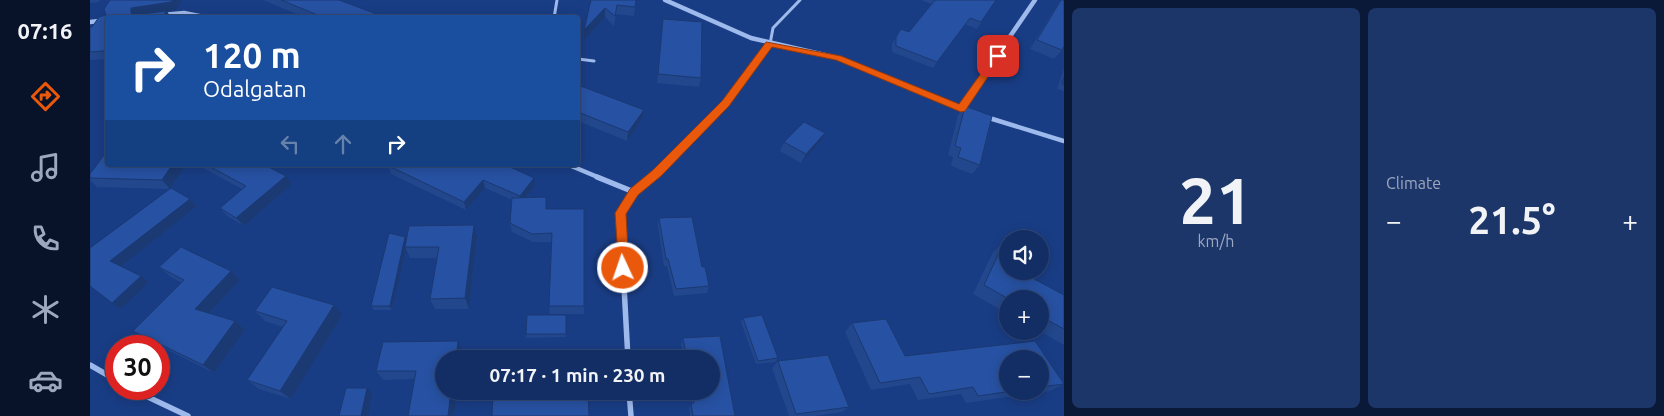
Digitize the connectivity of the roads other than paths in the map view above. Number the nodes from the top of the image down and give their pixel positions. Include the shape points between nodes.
1 (558, 0) edge
2 (665, 0) edge
3 (800, 0) edge
4 (1035, 0) edge
5 (166, 15) edge
6 (194, 15) edge
7 (555, 15) edge
8 (105, 20) edge
9 (90, 22) edge
10 (770, 44) junction
11 (580, 59) edge
12 (594, 61) dead end
13 (961, 108) junction
14 (971, 112) edge
15 (980, 115) edge
16 (1064, 141) edge
17 (574, 167) edge
18 (634, 192) junction
19 (628, 350) edge
20 (90, 366) edge
21 (105, 374) edge
22 (154, 400) edge
23 (629, 400) edge
24 (188, 416) edge
25 (630, 416) edge

1 - 7 lane
2 - 10 street
3 - 10 lane via 772,28
4 - 13 street
5 - 6 street
8 - 9 street
10 - 13 street via 838,58
10 - 18 street via 726,104
11 - 12 lane
13 - 14 street
15 - 16 street
17 - 18 street
18 - 19 street via 620,213
20 - 21 street
22 - 24 street
23 - 25 street

